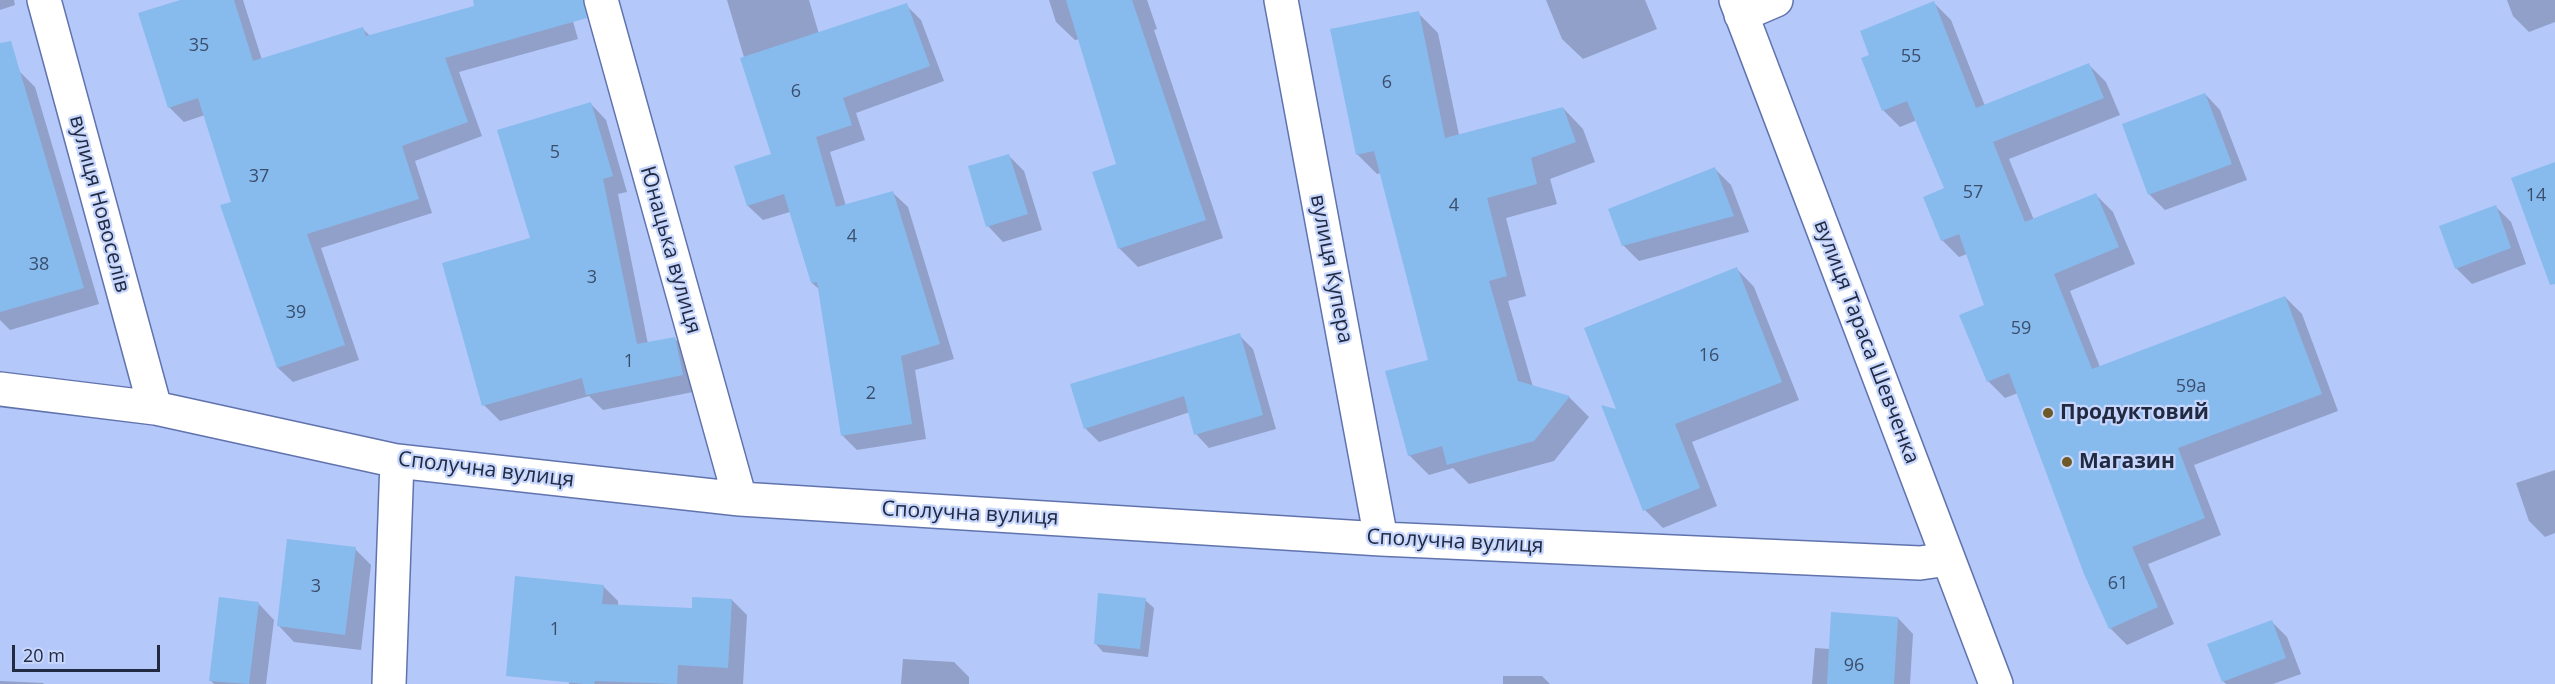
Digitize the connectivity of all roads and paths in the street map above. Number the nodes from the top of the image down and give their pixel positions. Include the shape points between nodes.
1 (44, 0) edge
2 (601, 0) edge
3 (1281, 0) edge
4 (1776, 0) edge
5 (1739, 7) edge
6 (0, 390) edge
7 (155, 408) junction
8 (397, 461) junction
9 (740, 500) junction
10 (1381, 539) junction
11 (1948, 559) junction
12 (389, 684) edge
13 (1996, 684) edge

1 - 7 street, вулиця Новоселів
2 - 9 street, Юнацька вулиця
3 - 10 street, вулиця Купера
4 - 5 street
5 - 11 street, вулиця Тараса Шевченка
6 - 7 street, Сполучна вулиця
7 - 8 street, Сполучна вулиця
8 - 9 street, Сполучна вулиця
8 - 12 street
9 - 10 street, Сполучна вулиця
10 - 11 street, Сполучна вулиця via 1920,563
11 - 13 street, вулиця Тараса Шевченка

